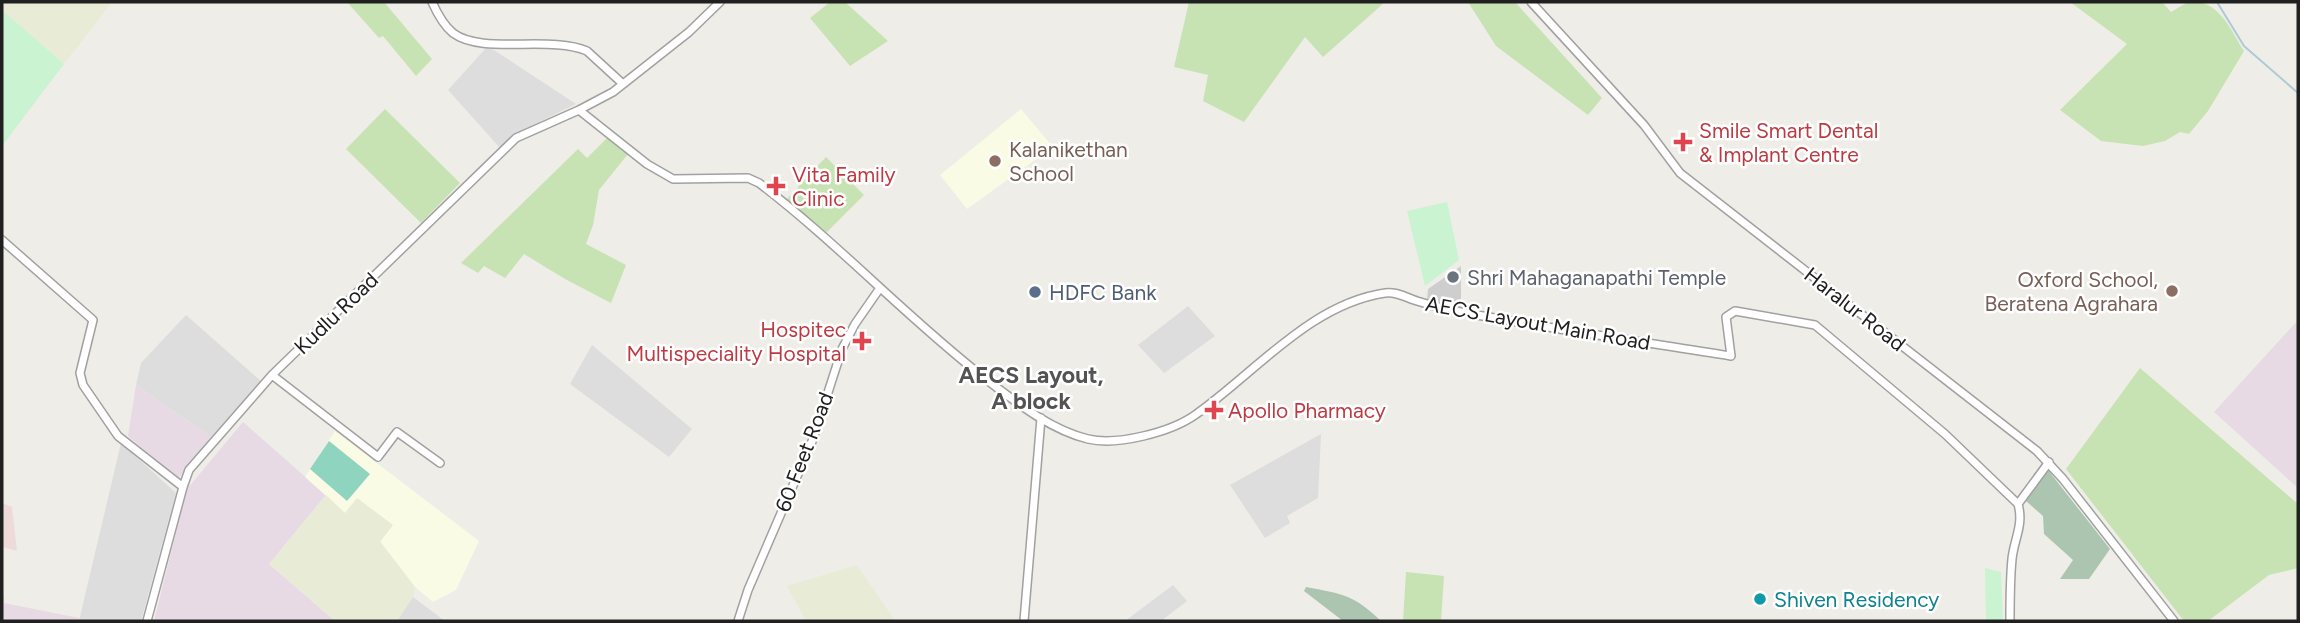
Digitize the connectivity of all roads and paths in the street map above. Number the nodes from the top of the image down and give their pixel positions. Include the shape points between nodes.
1 (432, 2) edge
2 (720, 2) edge
3 (1531, 2) edge
4 (623, 84) junction
5 (579, 110) junction
6 (2, 240) edge
7 (880, 288) junction
8 (272, 375) junction
9 (1041, 418) junction
10 (2049, 462) junction
11 (440, 463) dead end
12 (183, 487) junction
13 (2018, 504) junction
14 (147, 621) edge
15 (738, 621) edge
16 (1024, 621) edge
17 (2010, 621) edge
18 (2174, 621) edge

1 - 4 street via 447,27 461,38 581,48
2 - 4 street, Kudlu Road
3 - 10 street, Haralur Road via 1644,125 1680,173
4 - 5 street, Kudlu Road
5 - 7 street, AECS Layout Main Road via 673,179 748,178 759,183
5 - 8 street, Kudlu Road via 516,138
6 - 12 street via 93,320 80,373 83,385 118,436
7 - 9 street, AECS Layout Main Road via 968,366
7 - 15 street, 60 Feet Road via 842,349 813,439
8 - 11 street via 378,457 397,432
8 - 12 street, Kudlu Road via 189,470
9 - 13 street, AECS Layout Main Road via 1097,440 1171,429 1205,408 1329,311 1390,292 1463,313 1731,356 1726,317 1735,312 1815,325 1945,433
9 - 16 street
10 - 13 street
10 - 18 street, Haralur Road
12 - 14 street, Kudlu Road
13 - 17 street via 2022,517 2013,554

